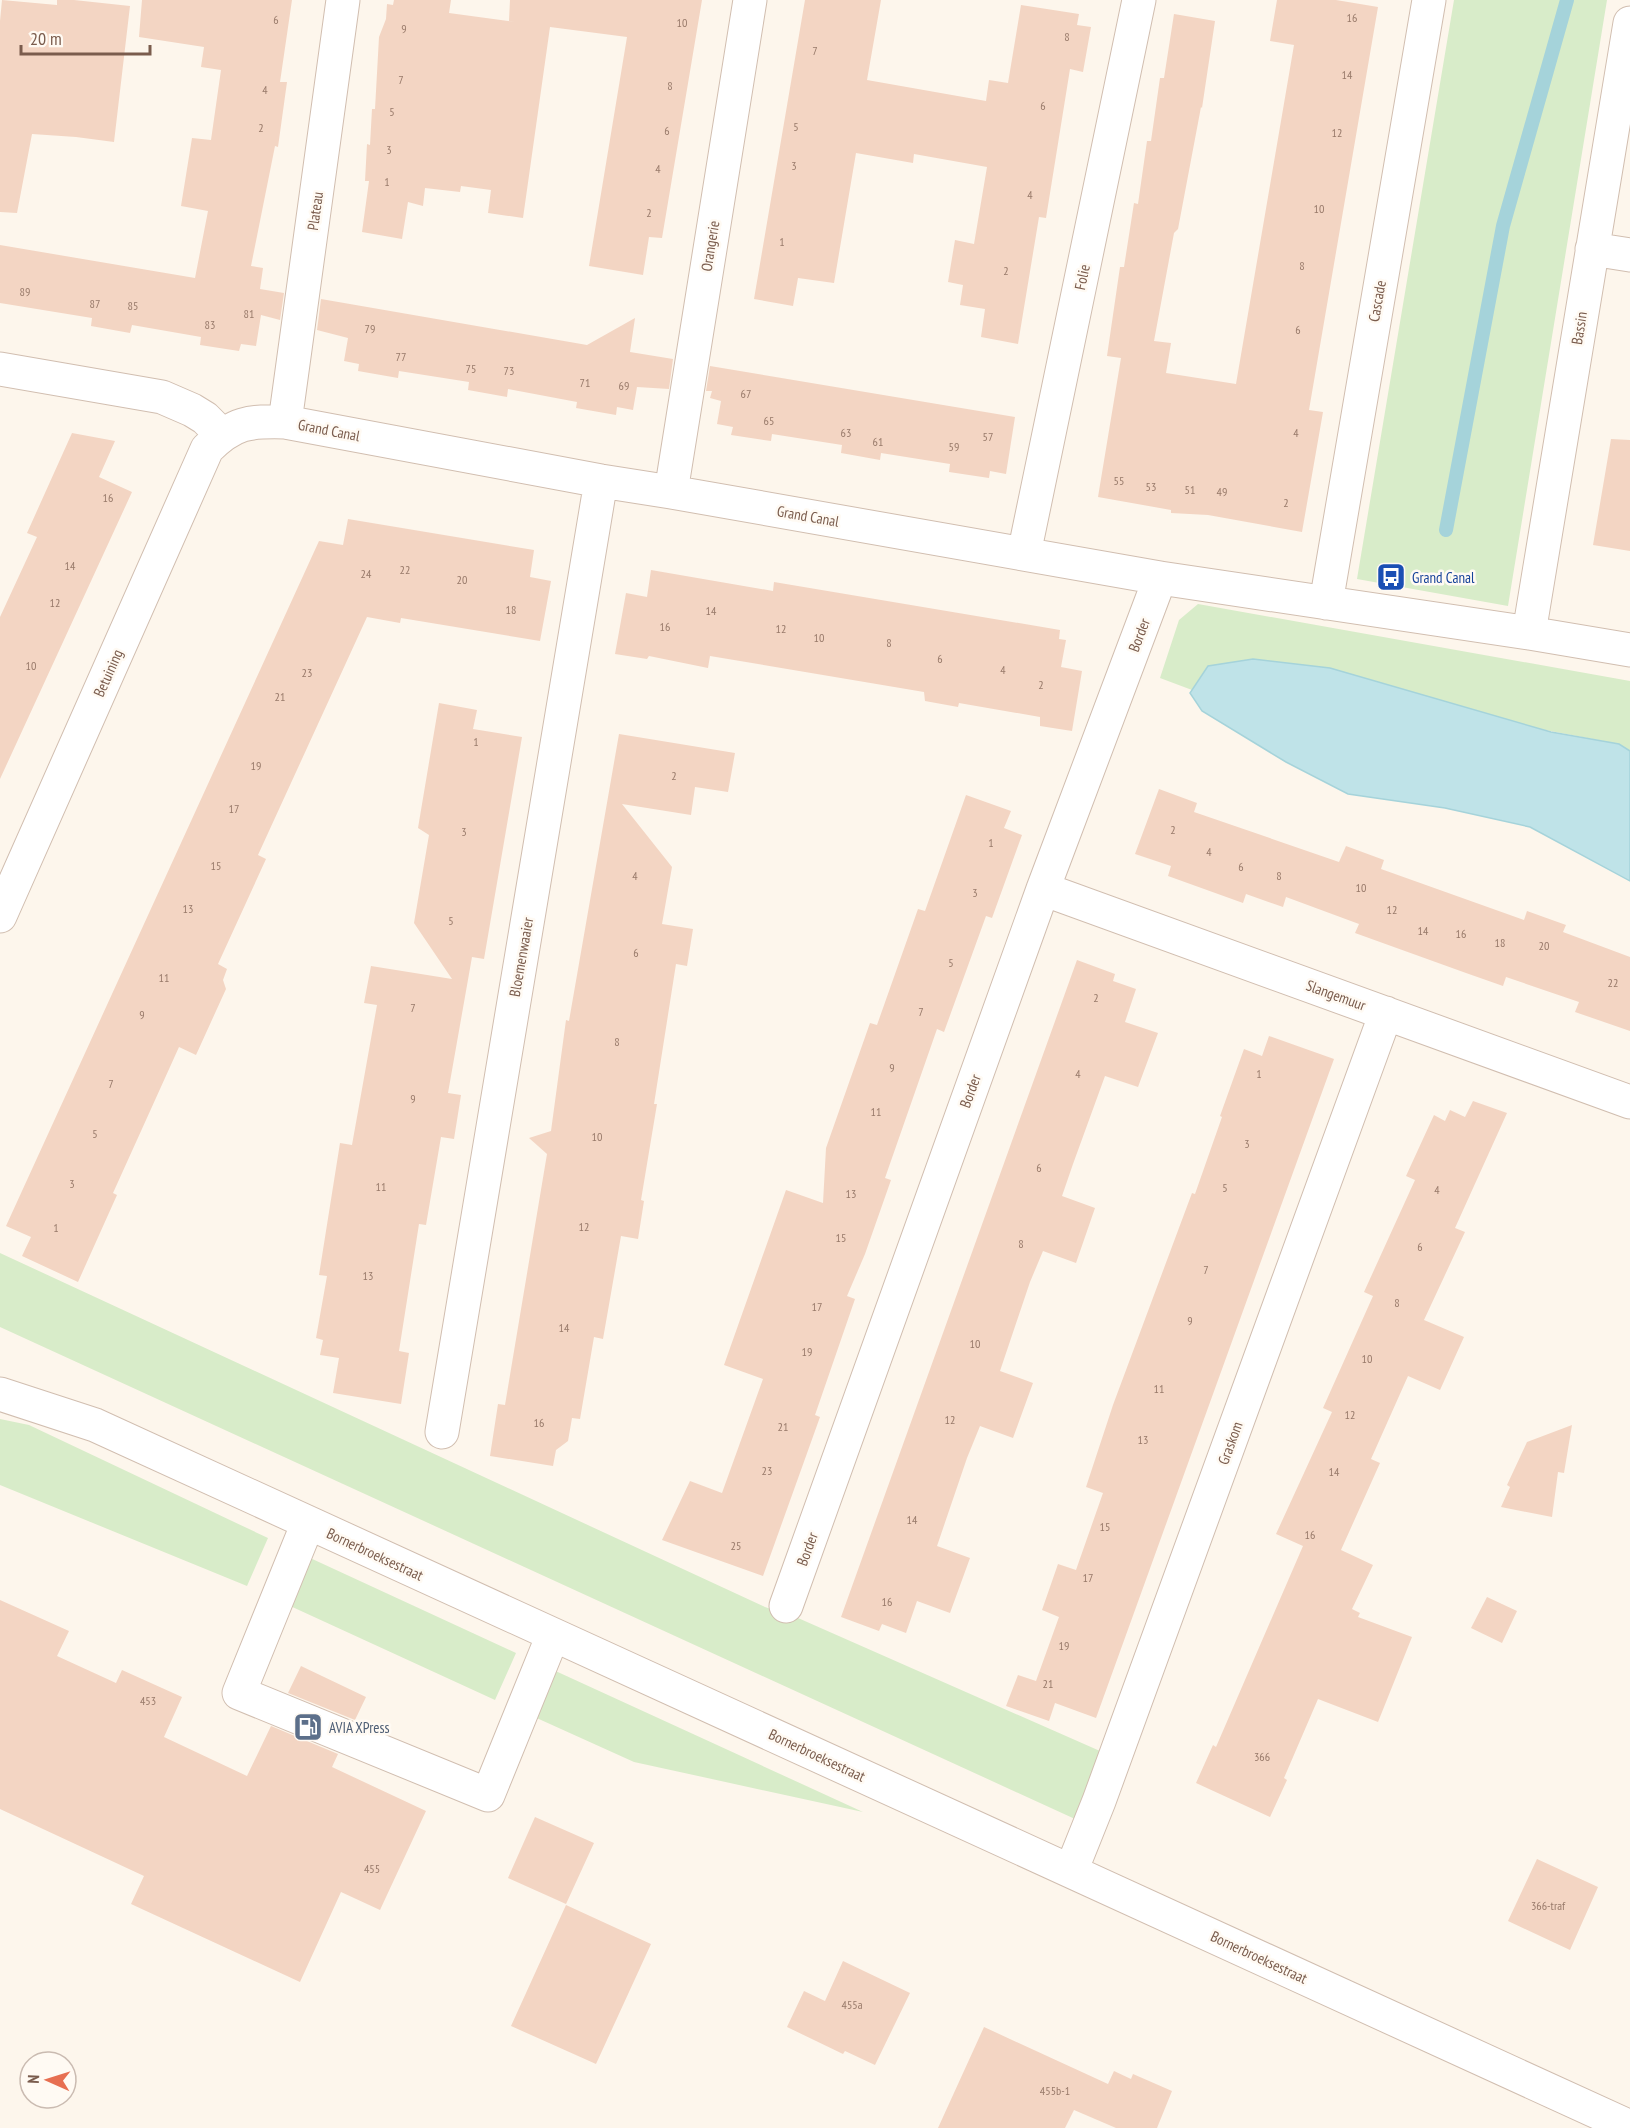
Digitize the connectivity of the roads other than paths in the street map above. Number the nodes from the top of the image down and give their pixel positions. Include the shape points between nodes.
1 (343, 0) edge
2 (750, 0) edge
3 (1139, 0) edge
4 (1429, 0) edge
5 (1630, 24) edge
6 (1592, 249) junction
7 (1630, 255) edge
8 (0, 369) edge
9 (285, 422) junction
10 (222, 435) junction
11 (601, 481) junction
12 (671, 492) junction
13 (1024, 554) junction
14 (1160, 578) junction
15 (1326, 603) junction
16 (1529, 633) junction
17 (1630, 650) edge
18 (1043, 889) junction
19 (0, 916) edge
20 (1386, 1013) junction
21 (1630, 1102) edge
22 (0, 1394) edge
23 (441, 1432) dead end
24 (308, 1523) junction
25 (786, 1606) dead end
26 (553, 1635) junction
27 (1071, 1871) junction
28 (1626, 2126) edge

1 - 9 street, Plateau
2 - 12 street, Orangerie
3 - 13 street, Folie
4 - 15 street, Cascade
5 - 6 street, Bassin
6 - 7 street
6 - 16 street, Bassin
8 - 10 street via 162,397 205,418
9 - 10 street, Grand Canal via 239,425
9 - 11 street, Grand Canal
10 - 19 street, Betuining via 207,449
11 - 12 street, Grand Canal
11 - 23 street, Bloemenwaaier
12 - 13 street, Grand Canal
13 - 14 street, Grand Canal
14 - 15 street, Grand Canal
14 - 18 street, Border
15 - 16 street, Grand Canal
16 - 17 street, Grand Canal
18 - 20 street, Slangemuur
18 - 25 street, Border
20 - 21 street, Slangemuur
20 - 27 street, Graskom
22 - 24 street, Bornerbroeksestraat via 95,1425
24 - 26 street, Bornerbroeksestraat
24 - 26 street via 239,1694 488,1795
26 - 27 street, Bornerbroeksestraat
27 - 28 street, Bornerbroeksestraat

